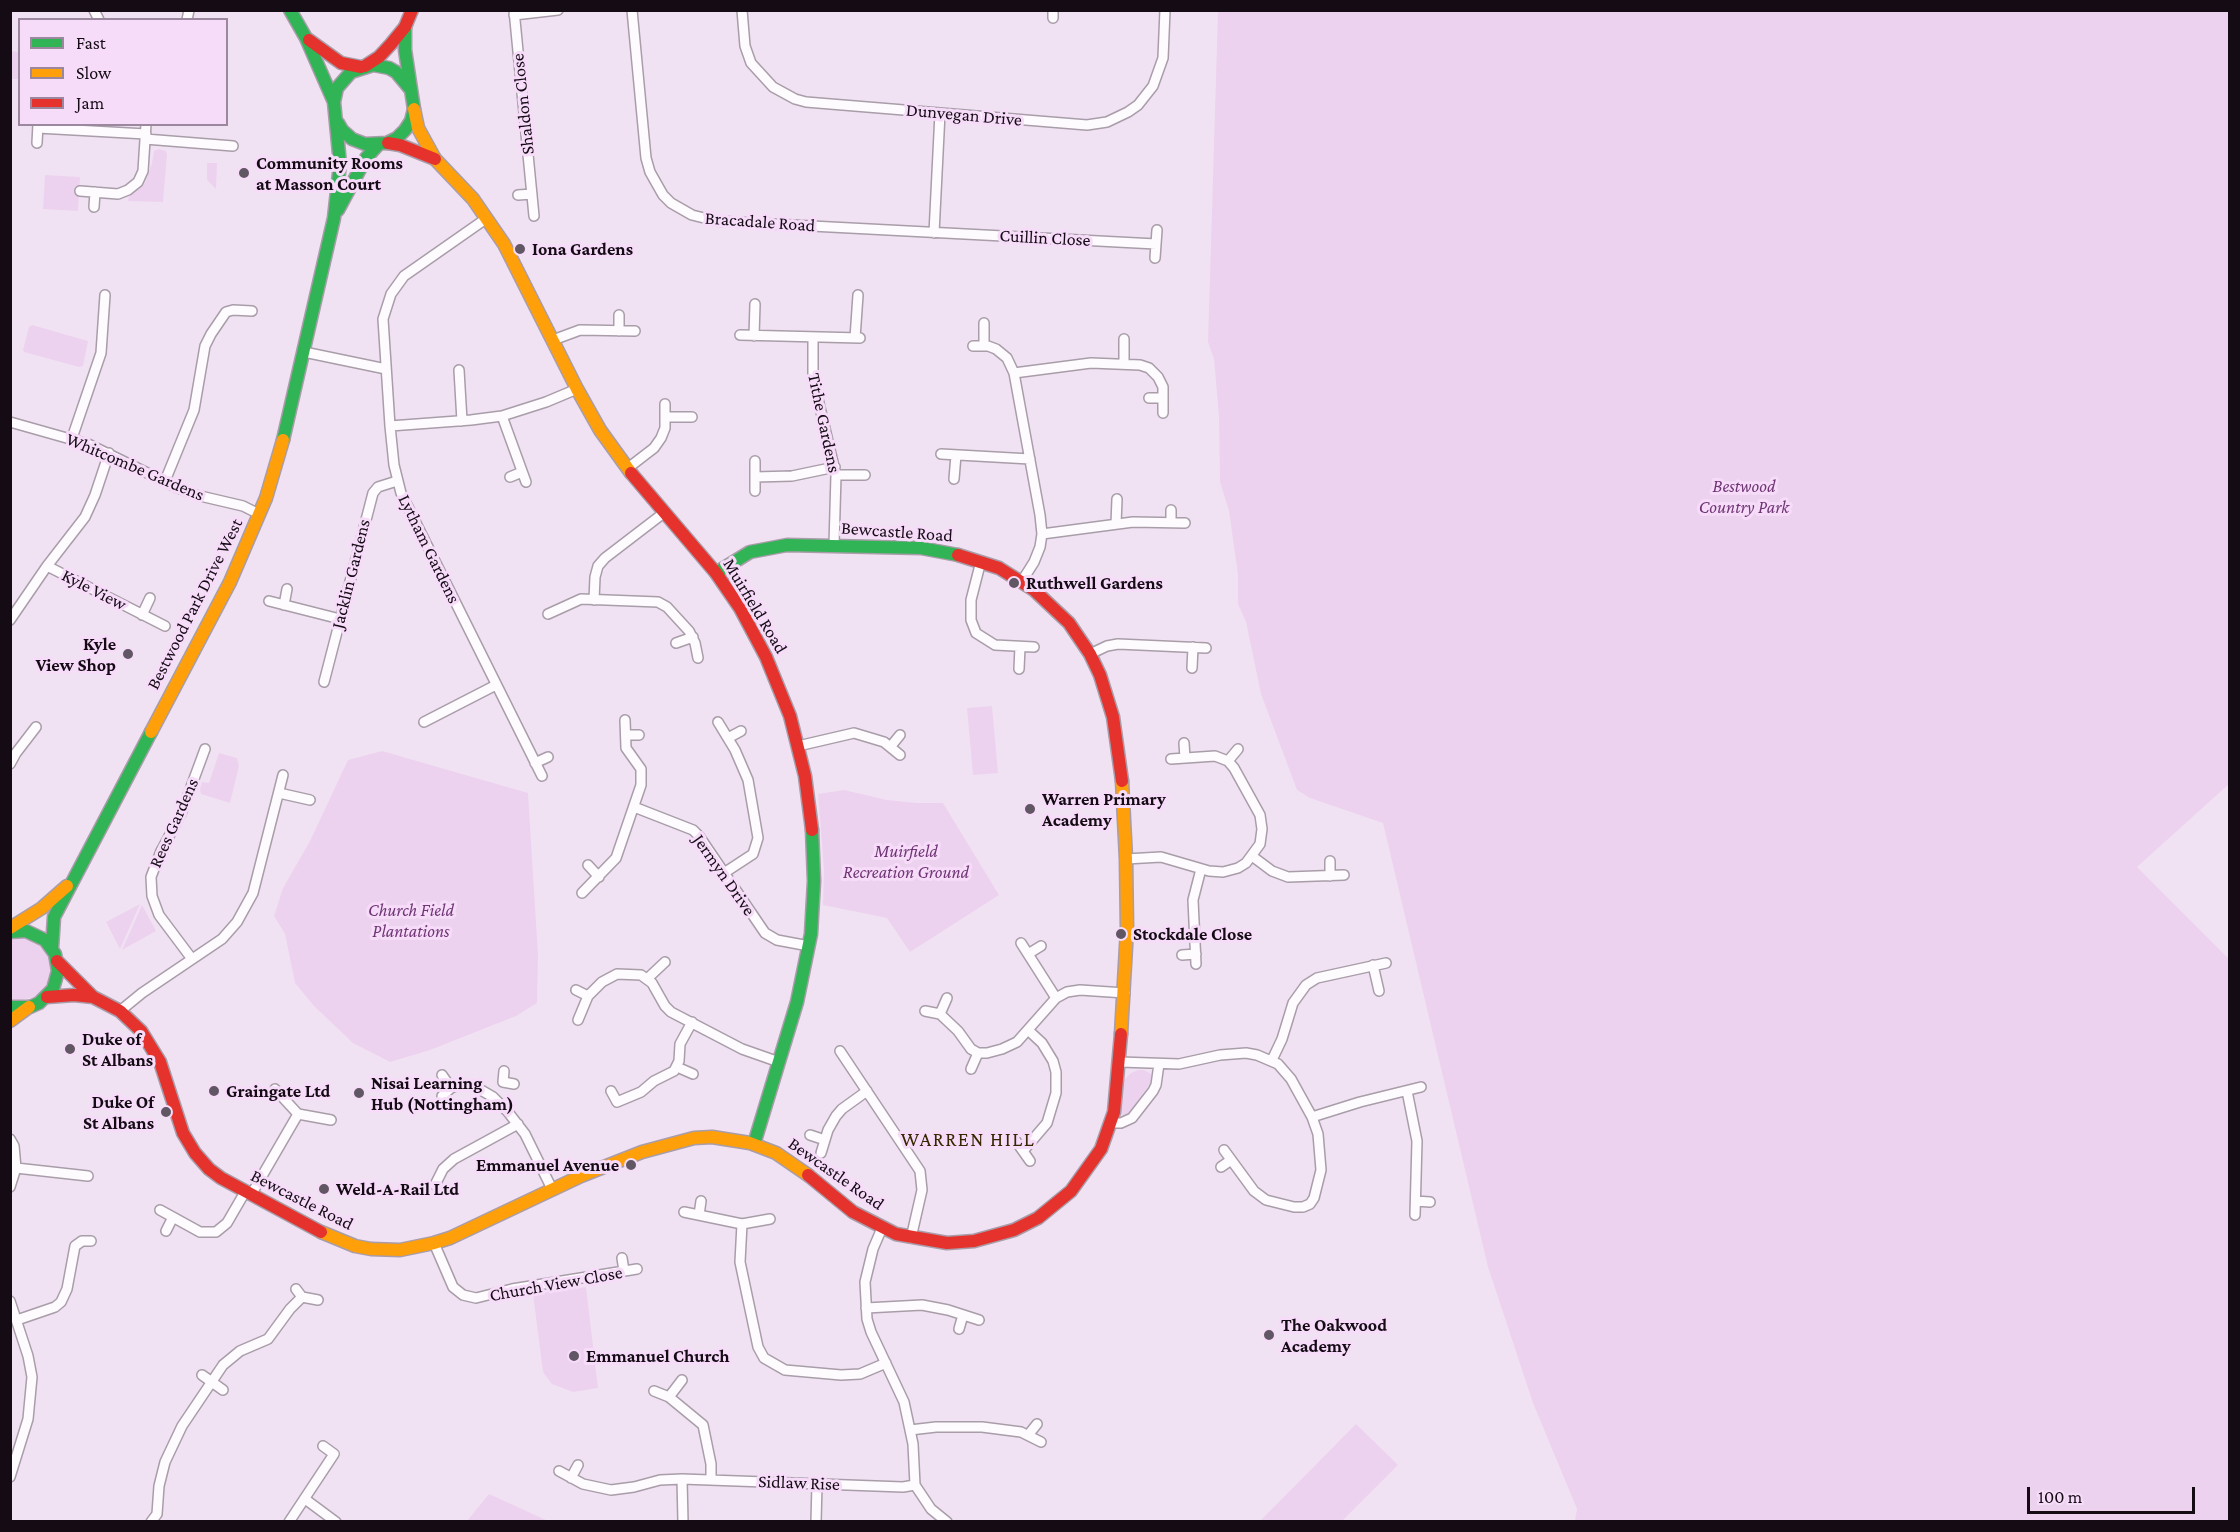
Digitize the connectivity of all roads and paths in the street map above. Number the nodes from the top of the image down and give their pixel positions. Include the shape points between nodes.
1 (290, 10) edge
2 (412, 10) edge
3 (558, 10) edge
4 (632, 10) edge
5 (742, 10) edge
6 (1165, 10) edge
7 (514, 13) edge
8 (405, 27) junction
9 (306, 38) junction
10 (363, 67) junction
11 (411, 90) junction
12 (334, 102) junction
13 (414, 109) junction
14 (940, 113) junction
15 (336, 119) junction
16 (38, 126) edge
17 (146, 133) edge
18 (37, 142) dead end
19 (382, 144) junction
20 (232, 146) dead end
21 (435, 159) junction
22 (80, 191) dead end
23 (95, 192) junction
24 (532, 194) junction
25 (518, 195) dead end
26 (94, 207) dead end
27 (534, 216) dead end
28 (334, 218) junction
29 (487, 218) junction
30 (1157, 230) dead end
31 (934, 232) junction
32 (1156, 244) junction
33 (1155, 258) dead end
34 (105, 295) dead end
35 (858, 296) dead end
36 (755, 304) dead end
37 (252, 311) dead end
38 (619, 315) dead end
39 (984, 323) dead end
40 (619, 331) junction
41 (635, 331) dead end
42 (740, 335) dead end
43 (754, 336) junction
44 (813, 337) junction
45 (1124, 339) dead end
46 (553, 340) junction
47 (973, 346) dead end
48 (984, 346) junction
49 (304, 351) junction
50 (1124, 363) junction
51 (386, 369) junction
52 (459, 370) dead end
53 (1014, 373) junction
54 (577, 388) junction
55 (1149, 398) dead end
56 (1163, 398) junction
57 (666, 404) dead end
58 (1163, 413) dead end
59 (502, 416) junction
60 (665, 417) junction
61 (692, 417) dead end
62 (462, 421) junction
63 (10, 422) edge
64 (390, 426) junction
65 (72, 438) junction
66 (109, 453) junction
67 (941, 454) dead end
68 (956, 455) junction
69 (1030, 459) junction
70 (755, 461) dead end
71 (628, 468) junction
72 (835, 471) junction
73 (522, 472) junction
74 (866, 475) dead end
75 (510, 477) dead end
76 (755, 477) junction
77 (954, 479) dead end
78 (165, 481) junction
79 (397, 481) junction
80 (526, 482) dead end
81 (755, 491) dead end
82 (1117, 499) dead end
83 (1171, 510) dead end
84 (665, 512) junction
85 (260, 514) junction
86 (1171, 522) junction
87 (1185, 523) dead end
88 (1116, 524) junction
89 (1042, 534) junction
90 (834, 545) junction
91 (981, 561) junction
92 (47, 566) junction
93 (716, 573) junction
94 (1022, 581) junction
95 (287, 589) dead end
96 (150, 598) dead end
97 (594, 600) junction
98 (269, 601) dead end
99 (284, 605) junction
100 (548, 614) dead end
101 (142, 615) junction
102 (340, 619) junction
103 (10, 620) edge
104 (165, 626) dead end
105 (693, 637) junction
106 (676, 643) dead end
107 (1020, 647) junction
108 (1193, 647) junction
109 (1034, 648) dead end
110 (1206, 648) dead end
111 (1090, 654) junction
112 (698, 658) dead end
113 (1192, 668) dead end
114 (1019, 669) dead end
115 (324, 682) dead end
116 (496, 685) junction
117 (625, 720) dead end
118 (424, 722) dead end
119 (718, 722) dead end
120 (36, 727) dead end
121 (741, 731) dead end
122 (626, 735) junction
123 (639, 735) dead end
124 (900, 735) dead end
125 (728, 738) junction
126 (1184, 743) dead end
127 (798, 746) junction
128 (891, 746) junction
129 (205, 748) dead end
130 (1238, 749) dead end
131 (900, 755) dead end
132 (548, 757) dead end
133 (1185, 758) junction
134 (1171, 759) dead end
135 (1228, 761) junction
136 (535, 763) junction
137 (10, 764) edge
138 (284, 775) dead end
139 (542, 776) dead end
140 (279, 793) junction
141 (310, 800) dead end
142 (634, 807) junction
143 (1252, 856) junction
144 (1126, 859) junction
145 (1330, 861) dead end
146 (588, 865) dead end
147 (1201, 869) junction
148 (724, 873) junction
149 (1344, 875) dead end
150 (1330, 876) junction
151 (599, 877) junction
152 (70, 884) junction
153 (582, 893) dead end
154 (10, 930) edge
155 (1021, 943) dead end
156 (809, 946) junction
157 (1041, 946) dead end
158 (52, 948) junction
159 (1028, 954) junction
160 (1182, 955) dead end
161 (192, 959) junction
162 (57, 961) junction
163 (666, 962) dead end
164 (1386, 963) dead end
165 (1373, 965) junction
166 (648, 978) junction
167 (576, 990) dead end
168 (1379, 991) dead end
169 (1125, 993) junction
170 (588, 996) junction
171 (47, 997) junction
172 (93, 997) junction
173 (947, 998) dead end
174 (1056, 998) junction
175 (30, 1006) junction
176 (10, 1007) edge
177 (120, 1011) junction
178 (925, 1011) dead end
179 (940, 1014) junction
180 (10, 1020) edge
181 (578, 1020) dead end
182 (692, 1022) junction
183 (1028, 1030) junction
184 (840, 1051) dead end
185 (978, 1053) junction
186 (858, 1056) dead end
187 (1272, 1060) junction
188 (779, 1062) junction
189 (848, 1062) junction
190 (1120, 1062) junction
191 (1159, 1064) junction
192 (677, 1067) junction
193 (971, 1069) dead end
194 (504, 1071) dead end
195 (693, 1074) dead end
196 (442, 1075) dead end
197 (503, 1082) junction
198 (514, 1084) dead end
199 (451, 1088) junction
200 (1421, 1088) dead end
201 (275, 1089) dead end
202 (611, 1091) dead end
203 (867, 1091) junction
204 (1407, 1091) junction
205 (442, 1096) dead end
206 (493, 1096) junction
207 (298, 1114) junction
208 (1312, 1117) junction
209 (331, 1120) dead end
210 (1111, 1123) junction
211 (518, 1124) junction
212 (810, 1134) dead end
213 (1013, 1137) dead end
214 (10, 1139) edge
215 (825, 1140) junction
216 (754, 1144) junction
217 (1224, 1150) dead end
218 (1023, 1151) junction
219 (821, 1153) dead end
220 (1231, 1160) junction
221 (1030, 1161) dead end
222 (430, 1167) dead end
223 (1221, 1167) dead end
224 (16, 1168) junction
225 (440, 1174) junction
226 (88, 1176) dead end
227 (435, 1185) dead end
228 (10, 1187) edge
229 (552, 1189) junction
230 (248, 1193) junction
231 (701, 1201) dead end
232 (1416, 1201) junction
233 (1430, 1202) dead end
234 (1310, 1204) junction
235 (160, 1210) dead end
236 (684, 1212) dead end
237 (1315, 1214) dead end
238 (699, 1215) junction
239 (1415, 1215) dead end
240 (173, 1217) junction
241 (770, 1219) dead end
242 (742, 1224) junction
243 (882, 1228) junction
244 (165, 1231) dead end
245 (911, 1238) junction
246 (92, 1241) dead end
247 (434, 1243) junction
248 (622, 1258) dead end
249 (637, 1269) dead end
250 (624, 1271) junction
251 (318, 1300) dead end
252 (10, 1301) edge
253 (866, 1308) junction
254 (963, 1315) junction
255 (17, 1320) junction
256 (979, 1320) dead end
257 (959, 1329) dead end
258 (886, 1363) junction
259 (202, 1375) dead end
260 (682, 1380) dead end
261 (212, 1382) junction
262 (223, 1390) dead end
263 (654, 1391) dead end
264 (669, 1397) junction
265 (1037, 1424) dead end
266 (910, 1430) junction
267 (1029, 1434) junction
268 (10, 1438) edge
269 (21, 1441) junction
270 (1041, 1442) dead end
271 (323, 1446) dead end
272 (578, 1464) dead end
273 (559, 1471) dead end
274 (10, 1477) edge
275 (571, 1478) junction
276 (682, 1479) junction
277 (711, 1480) junction
278 (817, 1484) junction
279 (915, 1485) junction
280 (304, 1499) junction
281 (156, 1519) edge
282 (289, 1521) edge
283 (336, 1521) edge
284 (683, 1521) edge
285 (816, 1521) edge
286 (947, 1521) edge

1 - 9 street, Bestwood Park Drive West
2 - 8 street
3 - 7 street, Shaldon Close
4 - 31 street, Bracadale Road via 646,158 656,183 672,203 692,215 716,221
5 - 14 street, Dunvegan Drive via 745,46 751,63 784,94 806,102
6 - 14 street, Dunvegan Drive via 1163,58 1157,78 1138,105 1118,118 1087,125
7 - 24 street, Shaldon Close
8 - 10 street via 379,57
8 - 11 street
9 - 10 street via 341,63
9 - 12 street, Bestwood Park Drive West
10 - 11 street via 389,68
10 - 12 street via 344,79
11 - 13 street
12 - 15 street, Bestwood Park Drive West
13 - 19 street, Bestwood Park Drive West via 405,130
13 - 21 street, Muirfield Road via 418,128
14 - 31 street
15 - 19 street via 352,139
15 - 28 street, Bestwood Park Drive West via 340,164
16 - 17 street
16 - 18 street
17 - 20 street
17 - 23 street via 143,171 138,182 118,194
19 - 21 street, Muirfield Road via 400,145
19 - 28 street, Bestwood Park Drive West via 361,167
21 - 29 street, Muirfield Road
22 - 23 street
23 - 26 street
24 - 25 street
24 - 27 street, Shaldon Close
28 - 49 street, Bestwood Park Drive West
29 - 46 street, Muirfield Road
29 - 51 street, Lytham Gardens via 396,284 383,319
30 - 32 street
31 - 32 street, Cuillin Close
32 - 33 street
34 - 65 street via 101,353
35 - 44 street via 858,338
36 - 43 street
37 - 78 street via 226,312 211,334 205,346 194,410
38 - 40 street
39 - 48 street
40 - 41 street
40 - 46 street via 580,330
42 - 43 street
43 - 44 street
44 - 72 street, Tithe Gardens via 813,378
45 - 50 street
46 - 54 street, Muirfield Road
47 - 48 street
48 - 53 street via 1004,355
49 - 51 street
49 - 85 street, Bestwood Park Drive West via 289,421
50 - 53 street
50 - 56 street via 1153,371 1163,387
51 - 64 street, Lytham Gardens
52 - 62 street
53 - 69 street
54 - 59 street
54 - 71 street, Muirfield Road via 600,430
55 - 56 street
56 - 58 street
57 - 60 street
59 - 62 street
59 - 73 street
60 - 61 street
60 - 71 street via 664,433 658,443
62 - 64 street
63 - 65 street, Whitcombe Gardens
64 - 79 street, Lytham Gardens
65 - 66 street, Whitcombe Gardens
66 - 78 street, Whitcombe Gardens
66 - 92 street via 85,517
67 - 68 street
68 - 69 street
68 - 77 street
69 - 89 street
70 - 76 street
71 - 84 street, Muirfield Road
72 - 74 street
72 - 76 street
72 - 90 street, Tithe Gardens
73 - 75 street
73 - 80 street
76 - 81 street
78 - 85 street, Whitcombe Gardens via 196,495
79 - 102 street, Jacklin Gardens via 378,487 373,493
79 - 116 street, Lytham Gardens
82 - 88 street
83 - 86 street
84 - 93 street, Muirfield Road
84 - 97 street via 605,558 595,577
85 - 152 street, Bestwood Park Drive West via 230,582
86 - 87 street
86 - 88 street
88 - 89 street
89 - 94 street via 1034,562
90 - 91 street, Bewcastle Road via 921,548
90 - 93 street, Bewcastle Road via 763,548
91 - 94 street, Bewcastle Road
91 - 107 street via 971,600 973,627 987,641
92 - 101 street, Kyle View
92 - 103 street
93 - 127 street, Muirfield Road via 766,657
94 - 111 street, Bewcastle Road via 1060,612
95 - 99 street
96 - 101 street, Kyle View
97 - 100 street via 581,599
97 - 105 street via 658,602 672,611
98 - 99 street
99 - 102 street
101 - 104 street, Kyle View
102 - 115 street, Jacklin Gardens
105 - 106 street
105 - 112 street
107 - 109 street
107 - 114 street
108 - 110 street
108 - 111 street via 1118,644
108 - 113 street
111 - 144 street, Bewcastle Road via 1116,730
116 - 118 street
116 - 136 street, Lytham Gardens
117 - 122 street
119 - 125 street
120 - 137 street
121 - 125 street
122 - 123 street
122 - 142 street via 628,754 642,776
124 - 128 street
125 - 148 street via 748,780 758,838 750,857
126 - 133 street
127 - 128 street via 854,733
127 - 156 street, Muirfield Road via 810,802 814,855
128 - 131 street
129 - 161 street, Rees Gardens via 181,814 151,876 152,896 159,915
130 - 135 street
132 - 136 street
133 - 134 street
133 - 135 street via 1215,756
135 - 143 street via 1260,815 1262,837
136 - 139 street, Lytham Gardens
138 - 140 street
140 - 141 street
140 - 161 street via 246,908 222,939
142 - 148 street, Jermyn Drive via 693,830
142 - 151 street via 616,858
143 - 147 street via 1232,870
143 - 150 street via 1288,877
144 - 147 street via 1161,857
144 - 169 street, Bewcastle Road
145 - 150 street
146 - 151 street
147 - 160 street via 1193,900 1196,959
148 - 156 street, Jermyn Drive via 765,933 777,940
149 - 150 street
151 - 153 street
152 - 154 street, Bestwood Park Drive West
152 - 158 street, Bestwood Park Drive West via 54,917
154 - 158 street via 36,934
155 - 159 street
156 - 188 street, Muirfield Road
157 - 159 street
158 - 162 street
159 - 174 street
161 - 177 street
162 - 171 street via 57,980
162 - 172 street, Bewcastle Road
163 - 166 street
164 - 165 street
165 - 168 street
165 - 187 street via 1317,978 1306,985 1293,1003
166 - 170 street via 617,974
166 - 182 street via 665,1006
167 - 170 street
169 - 174 street via 1080,990
169 - 190 street, Bewcastle Road
170 - 181 street
171 - 172 street, Bewcastle Road
171 - 175 street
172 - 177 street, Bewcastle Road
173 - 179 street
174 - 183 street
175 - 176 street
175 - 180 street
177 - 230 street, Bewcastle Road via 141,1031 160,1062 189,1144 209,1169
178 - 179 street
179 - 185 street
182 - 188 street via 742,1049
182 - 192 street via 680,1044
183 - 185 street via 1002,1050
183 - 218 street via 1053,1060 1057,1082 1047,1123
184 - 189 street
185 - 193 street
186 - 189 street
187 - 191 street via 1233,1053
187 - 208 street via 1291,1078
188 - 216 street, Muirfield Road
189 - 203 street
190 - 191 street
190 - 210 street, Bewcastle Road
191 - 210 street via 1153,1092 1132,1118
192 - 195 street
192 - 202 street via 641,1092 616,1102
194 - 197 street
196 - 199 street
197 - 198 street
197 - 206 street
199 - 205 street
199 - 206 street via 468,1085
200 - 204 street
201 - 207 street
203 - 215 street via 842,1109
203 - 245 street via 920,1171 922,1190
204 - 208 street
204 - 232 street via 1417,1141
206 - 211 street
207 - 209 street
207 - 230 street
208 - 234 street via 1322,1164
210 - 245 street, Bewcastle Road via 1097,1156 1071,1191 1024,1226 974,1241 947,1243
211 - 225 street via 465,1151
211 - 229 street
212 - 215 street
213 - 218 street
214 - 224 street
215 - 219 street
216 - 229 street, Bewcastle Road via 712,1137 669,1143
216 - 243 street, Bewcastle Road via 796,1165 853,1212
217 - 220 street
218 - 221 street
220 - 223 street
220 - 234 street via 1260,1197 1294,1207
222 - 225 street
224 - 226 street
224 - 228 street
225 - 227 street
229 - 247 street, Bewcastle Road
230 - 240 street via 216,1232 200,1232
230 - 247 street, Bewcastle Road via 330,1238 355,1246 400,1250
231 - 238 street
232 - 233 street
232 - 239 street
234 - 237 street
235 - 240 street
236 - 238 street
238 - 242 street
240 - 244 street
241 - 242 street
242 - 258 street via 740,1262 764,1358 785,1370 841,1375 860,1374
243 - 245 street, Bewcastle Road
243 - 253 street via 867,1271
246 - 255 street via 75,1246 61,1302
247 - 250 street, Church View Close via 453,1287 469,1297
248 - 250 street
249 - 250 street, Church View Close
251 - 261 street via 299,1293 271,1337 234,1355
252 - 255 street
253 - 254 street via 922,1305
253 - 258 street via 871,1332
254 - 256 street
254 - 257 street
255 - 269 street via 32,1377 29,1413
258 - 266 street via 904,1402
259 - 261 street
260 - 264 street
261 - 262 street
261 - 281 street via 172,1445 159,1486
263 - 264 street
264 - 277 street via 703,1425
265 - 267 street
266 - 267 street via 982,1427
266 - 279 street
267 - 270 street
268 - 269 street
269 - 274 street
271 - 280 street via 334,1454
272 - 275 street
273 - 275 street, Sidlaw Rise
275 - 276 street, Sidlaw Rise via 611,1490
276 - 277 street, Sidlaw Rise
276 - 284 street
277 - 278 street, Sidlaw Rise
278 - 279 street, Sidlaw Rise
278 - 285 street
279 - 286 street via 931,1509
280 - 282 street
280 - 283 street

